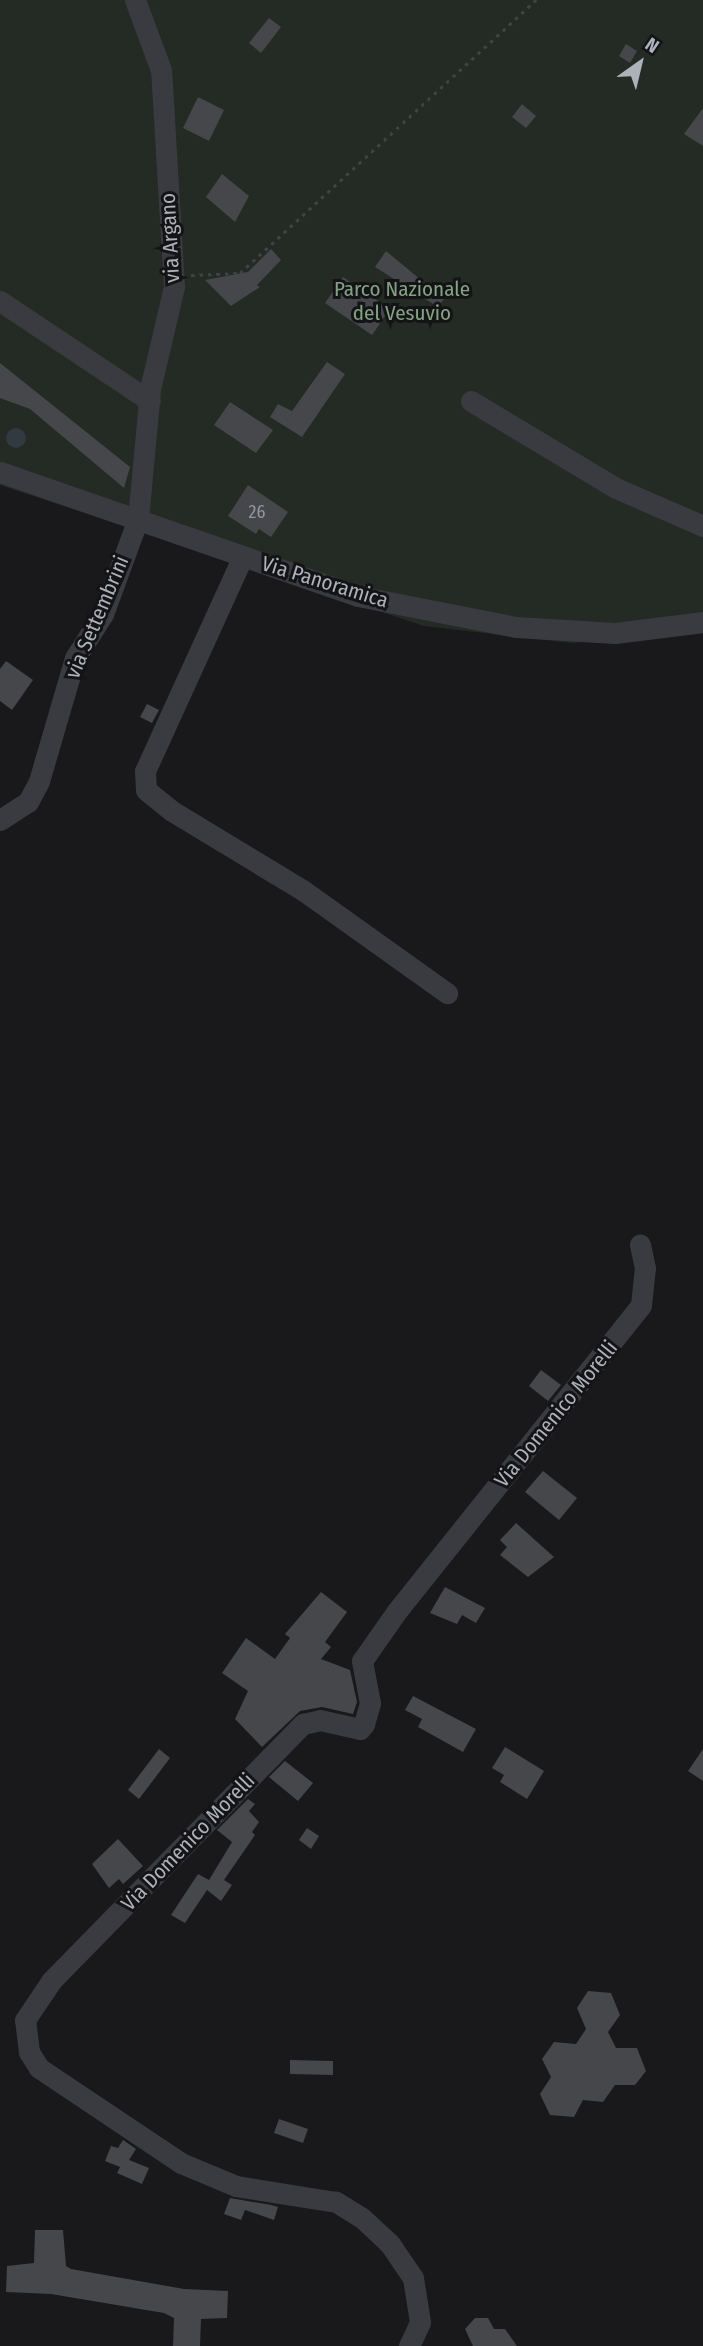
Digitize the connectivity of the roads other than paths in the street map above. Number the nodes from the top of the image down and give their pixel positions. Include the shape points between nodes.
1 (135, 0) edge
2 (0, 301) edge
3 (150, 401) junction
4 (471, 401) dead end
5 (0, 472) edge
6 (138, 519) junction
7 (703, 526) edge
8 (243, 556) junction
9 (703, 622) edge
10 (0, 820) edge
11 (447, 993) dead end
12 (640, 1245) dead end
13 (409, 2346) edge

1 - 3 street, via Argano via 161,70 173,275
2 - 3 street
3 - 6 street, via Argano
4 - 7 street via 615,488
5 - 6 street, Via Panoramica
6 - 8 street, Via Panoramica
6 - 10 street, via Settembrini via 103,614 75,658 38,781 28,802
8 - 9 street, Via Panoramica via 358,596 516,627 615,633
8 - 11 street via 145,771 146,790 172,811 304,891
12 - 13 street, Via Domenico Morelli via 645,1268 642,1305 362,1661 370,1703 364,1724 360,1729 320,1720 303,1724 52,1980 25,2020 29,2052 39,2068 181,2163 236,2186 336,2202 362,2218 390,2244 413,2278 420,2322

